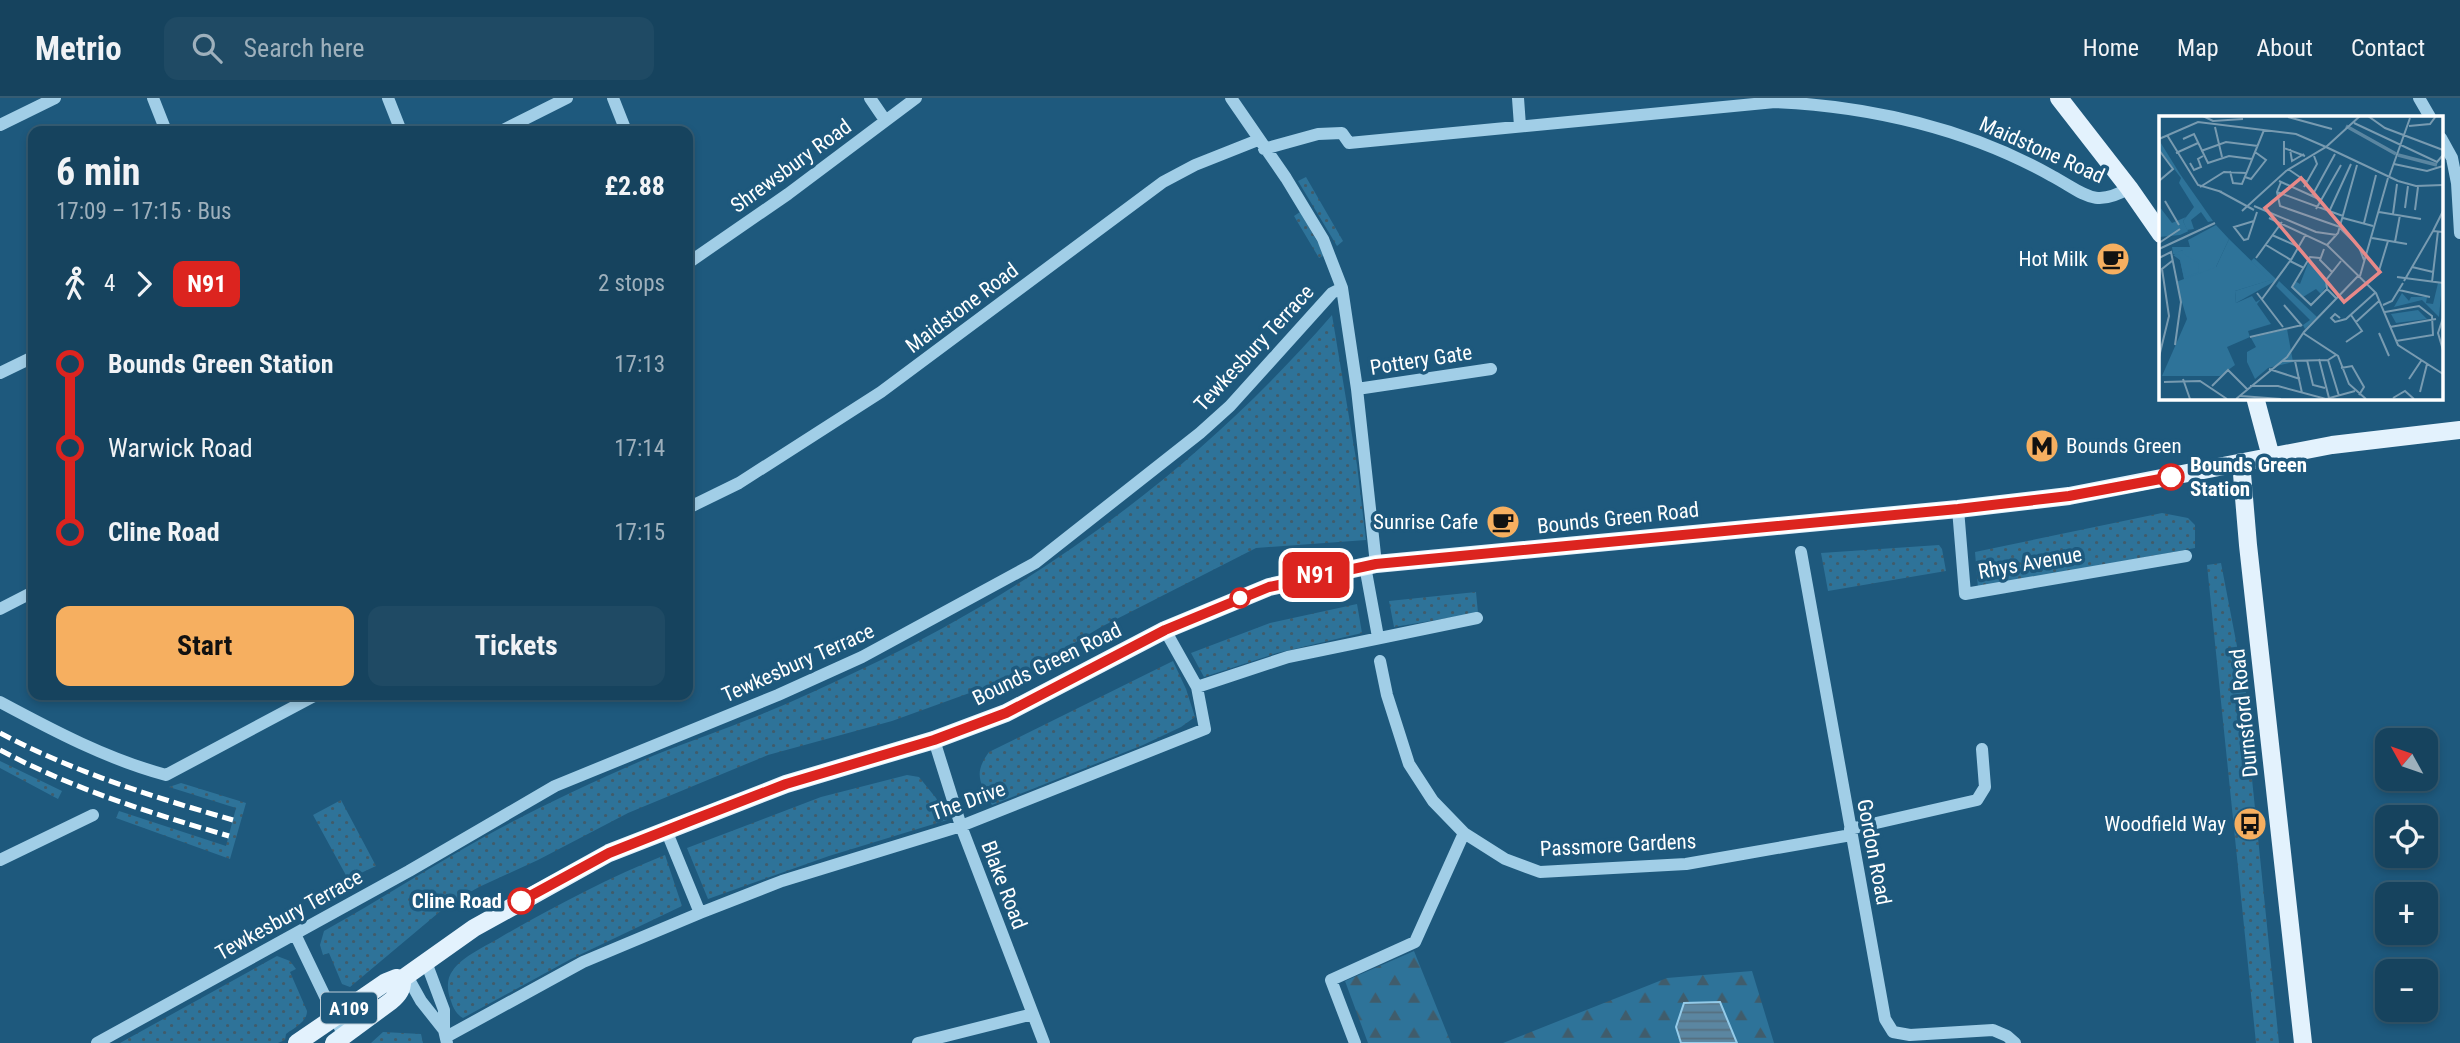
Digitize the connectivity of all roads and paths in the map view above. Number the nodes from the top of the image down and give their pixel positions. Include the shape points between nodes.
1 (55, 98) edge
2 (153, 98) edge
3 (388, 98) edge
4 (567, 98) edge
5 (613, 98) edge
6 (870, 98) edge
7 (916, 98) edge
8 (1231, 98) edge
9 (1518, 98) edge
10 (2059, 98) edge
11 (2419, 98) edge
12 (1703, 104) edge
13 (2429, 116) edge
14 (886, 120) junction
15 (0, 125) edge
16 (164, 126) edge
17 (399, 126) edge
18 (511, 126) edge
19 (624, 126) edge
20 (1520, 126) junction
21 (2442, 140) edge
22 (1261, 144) junction
23 (2458, 183) edge
24 (2129, 188) junction
25 (2159, 231) edge
26 (2460, 233) edge
27 (693, 260) edge
28 (1342, 288) junction
29 (28, 359) edge
30 (1491, 369) dead end
31 (0, 373) edge
32 (1357, 389) junction
33 (2256, 399) edge
34 (2460, 430) edge
35 (2272, 457) junction
36 (2241, 462) junction
37 (693, 506) edge
38 (1958, 509) junction
39 (1801, 552) dead end
40 (2186, 556) dead end
41 (1370, 565) junction
42 (28, 595) edge
43 (0, 609) edge
44 (1477, 618) dead end
45 (1165, 630) junction
46 (1378, 637) junction
47 (1380, 661) dead end
48 (1197, 687) junction
49 (307, 700) edge
50 (0, 702) edge
51 (934, 740) junction
52 (1982, 749) dead end
53 (93, 815) dead end
54 (961, 826) junction
55 (666, 830) junction
56 (1850, 832) junction
57 (1464, 833) junction
58 (0, 860) edge
59 (700, 913) junction
60 (295, 934) junction
61 (426, 962) junction
62 (405, 978) junction
63 (1033, 1014) junction
64 (334, 1018) junction
65 (445, 1037) edge
66 (339, 1040) edge
67 (97, 1043) edge
68 (297, 1043) edge
69 (918, 1043) edge
70 (1044, 1043) edge
71 (1355, 1043) edge
72 (2015, 1043) edge
73 (2303, 1043) edge

1 - 15 street
2 - 16 street
3 - 17 street
4 - 18 street
5 - 19 street
6 - 14 street
7 - 14 street, Shrewsbury Road
8 - 22 street
9 - 20 street
10 - 24 main road
11 - 13 street
12 - 20 street, Maidstone Road
12 - 24 street, Maidstone Road via 1808,103 1908,121 1959,135 2038,168 2091,197 2112,198
14 - 27 street, Shrewsbury Road
20 - 22 street, Maidstone Road via 1349,143 1342,133 1318,134
21 - 23 street
22 - 28 street via 1332,257
22 - 37 street, Maidstone Road via 1195,165 1163,181 881,392 739,483
23 - 26 street
24 - 25 main road
28 - 32 street
28 - 60 street, Tewkesbury Terrace via 1332,293 1210,424 1035,563 862,657 555,786
29 - 31 street
30 - 32 street, Pottery Gate
32 - 41 street
33 - 35 main road
34 - 35 main road, Bounds Green Road / A109 via 2343,443
35 - 36 main road, Bounds Green Road / A109
36 - 38 main road, Bounds Green Road / A109 via 2069,496
36 - 73 main road, Durnsford Road
38 - 40 street, Rhys Avenue via 1965,594
38 - 41 main road, Bounds Green Road / A109
39 - 56 street, Gordon Road
41 - 45 main road, Bounds Green Road / A109 via 1269,587
41 - 46 street
42 - 43 street
44 - 46 street
45 - 48 street, The Drive
45 - 51 main road, Bounds Green Road / A109 via 1006,713
46 - 48 street via 1288,657
47 - 57 street, Passmore Gardens via 1409,764 1433,801
48 - 54 street, The Drive via 1205,729
49 - 50 street via 166,775 82,746
51 - 54 street, Blake Road
51 - 55 main road, Bounds Green Road / A109 via 786,784
52 - 56 street, Passmore Gardens via 1985,787 1977,800
53 - 58 street
54 - 59 street, The Drive via 782,881
54 - 63 street, Blake Road
55 - 59 street
55 - 61 main road, Bounds Green Road / A109 via 545,887
56 - 57 street, Passmore Gardens via 1686,864 1540,872 1505,859
56 - 72 street, Gordon Road via 1885,1019 1893,1032 1993,1030
57 - 71 street via 1415,942 1331,980
59 - 65 street, The Drive via 583,962
60 - 64 street
60 - 67 street, Tewkesbury Terrace
61 - 62 main road, Bounds Green Road / A109
61 - 65 street via 444,1010
62 - 64 main road, Bounds Green Road / A109 via 386,982
62 - 65 street
62 - 66 main road, Bounds Green Road / A109 via 391,1002
63 - 69 street
63 - 70 street, Blake Road
64 - 66 street
64 - 68 main road, Bounds Green Road / A109

